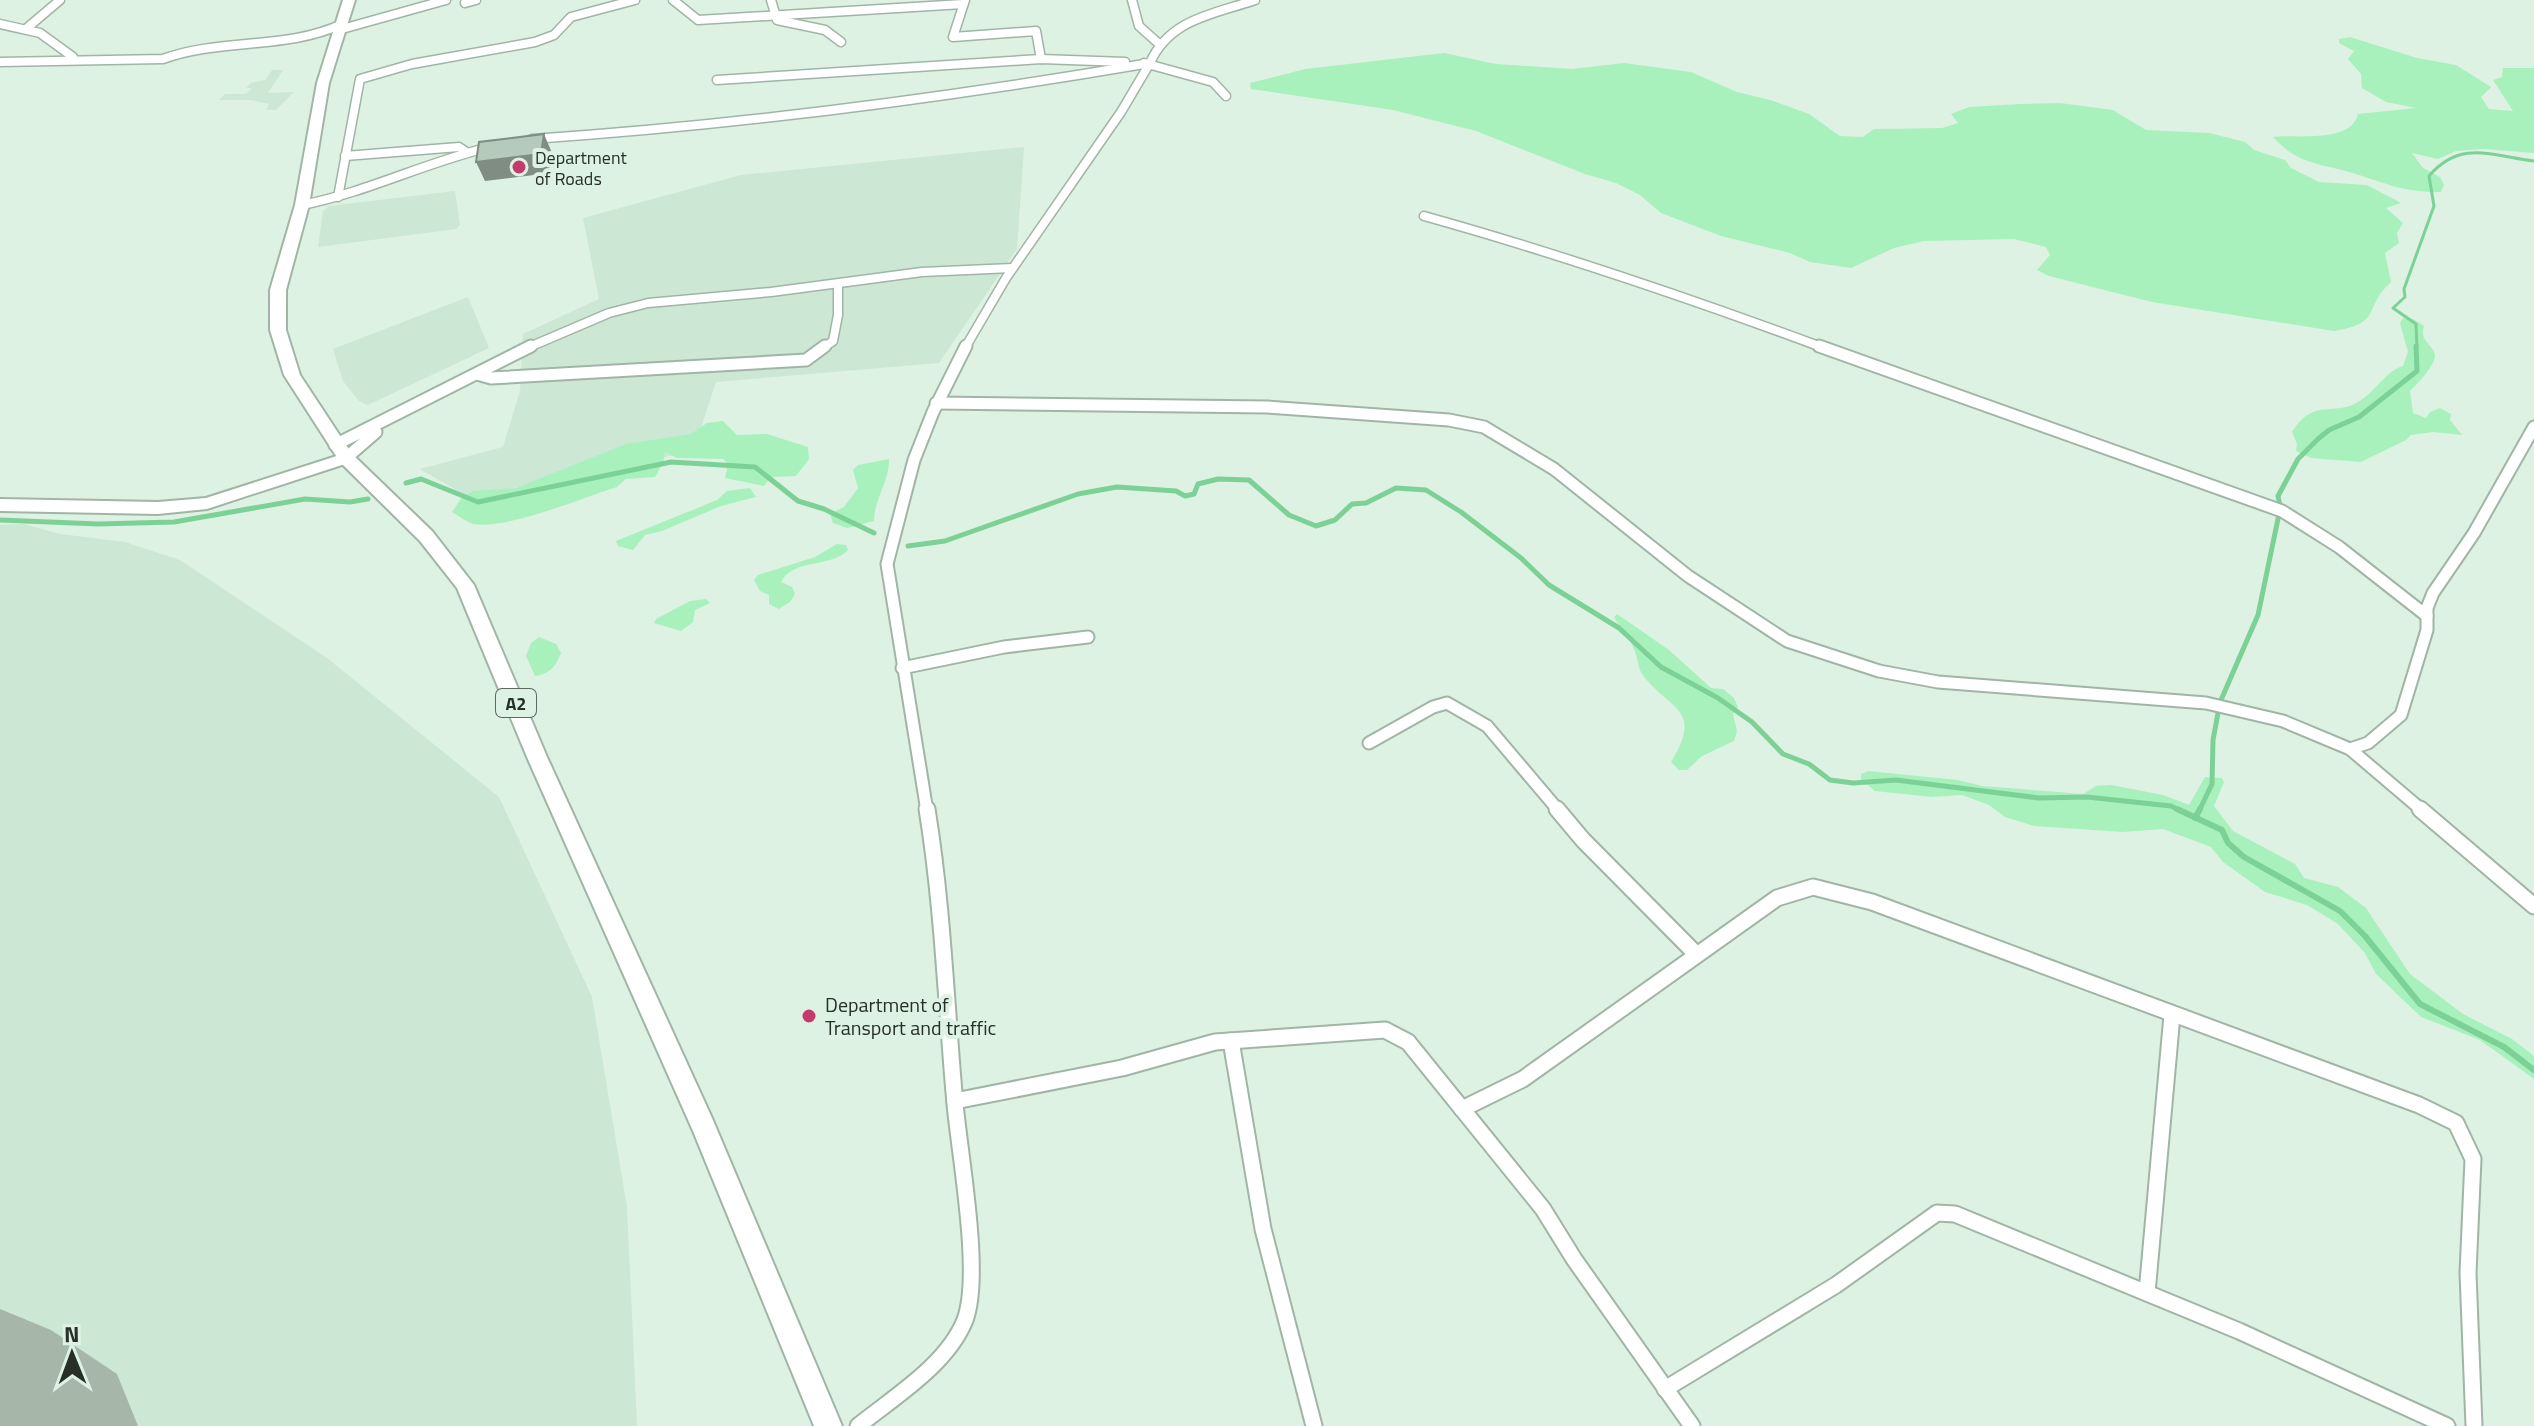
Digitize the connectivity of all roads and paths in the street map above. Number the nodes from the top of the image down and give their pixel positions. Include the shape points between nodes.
1 (60, 0) edge
2 (349, 0) edge
3 (446, 0) edge
4 (476, 0) edge
5 (635, 0) edge
6 (673, 0) edge
7 (771, 0) edge
8 (1132, 0) edge
9 (1255, 0) edge
10 (964, 2) edge
11 (1242, 2) edge
12 (465, 3) dead end
13 (775, 15) junction
14 (0, 24) edge
15 (342, 26) junction
16 (27, 28) junction
17 (841, 42) dead end
18 (1158, 43) junction
19 (1041, 59) junction
20 (72, 60) junction
21 (0, 62) edge
22 (1150, 63) junction
23 (717, 80) dead end
24 (1226, 96) dead end
25 (516, 142) edge
26 (504, 144) edge
27 (465, 151) junction
28 (345, 156) junction
29 (338, 197) junction
30 (302, 205) junction
31 (1424, 216) dead end
32 (1012, 268) junction
33 (838, 284) junction
34 (477, 374) junction
35 (936, 403) junction
36 (388, 422) junction
37 (2534, 427) edge
38 (341, 451) junction
39 (0, 505) edge
40 (2427, 616) junction
41 (1088, 637) dead end
42 (902, 668) junction
43 (1369, 743) dead end
44 (2350, 749) junction
45 (2534, 906) edge
46 (1696, 954) junction
47 (2172, 1015) junction
48 (1231, 1041) junction
49 (955, 1101) junction
50 (1462, 1109) junction
51 (2147, 1293) junction
52 (1665, 1389) junction
53 (828, 1426) edge
54 (858, 1426) edge
55 (1314, 1426) edge
56 (1692, 1426) edge
57 (2447, 1426) edge
58 (2474, 1426) edge

1 - 16 street
2 - 15 main road, A2
3 - 15 street
4 - 12 street
5 - 28 street via 571,17 554,35 535,42 360,79
6 - 13 street via 698,20
7 - 13 street
8 - 18 street via 1139,26
9 - 11 street
10 - 13 street
10 - 19 street via 953,37 1036,31
11 - 18 street via 1190,21
13 - 17 street via 788,26 828,29
14 - 16 street
15 - 20 street via 321,34 207,46 163,59
15 - 30 main road, A2 via 323,83
16 - 20 street via 48,35
18 - 22 street
19 - 22 street
19 - 23 street
20 - 21 street
22 - 24 street via 1213,82
22 - 25 street via 894,105
22 - 32 street via 1133,98
26 - 27 street
27 - 28 street via 459,147
27 - 29 street
28 - 29 street
29 - 30 street
30 - 38 main road, A2 via 278,290 278,330 292,375
31 - 40 street via 1678,294 2282,511 2369,569
32 - 33 street
32 - 35 street
33 - 34 street via 613,312
33 - 34 street via 833,341 806,360 491,378
34 - 36 street
35 - 42 street via 895,517 887,564
35 - 44 street via 1267,407 1484,427 1554,469 1688,576 1787,641 1879,671 1938,682 2206,703 2283,721
36 - 38 street
36 - 38 street
37 - 40 street via 2433,593
38 - 39 main road via 299,473 207,503 158,508
38 - 53 main road, A2 via 426,536 465,585 703,1126
40 - 44 street via 2401,715 2368,743
41 - 42 street
42 - 49 street via 939,883
43 - 46 street via 1433,707 1447,703 1461,709 1487,726 1583,840
44 - 45 street
46 - 47 street via 1777,898 1813,887 1872,902
46 - 50 street via 1523,1079
47 - 51 street
47 - 58 street via 2456,1123 2473,1159 2468,1273
48 - 49 street
48 - 50 street via 1385,1030 1408,1042
48 - 55 street via 1263,1229
49 - 54 street via 973,1285 968,1313 956,1337
50 - 52 street via 1543,1209
51 - 52 street via 1955,1214 1937,1213 1836,1285
51 - 57 street
52 - 56 street

